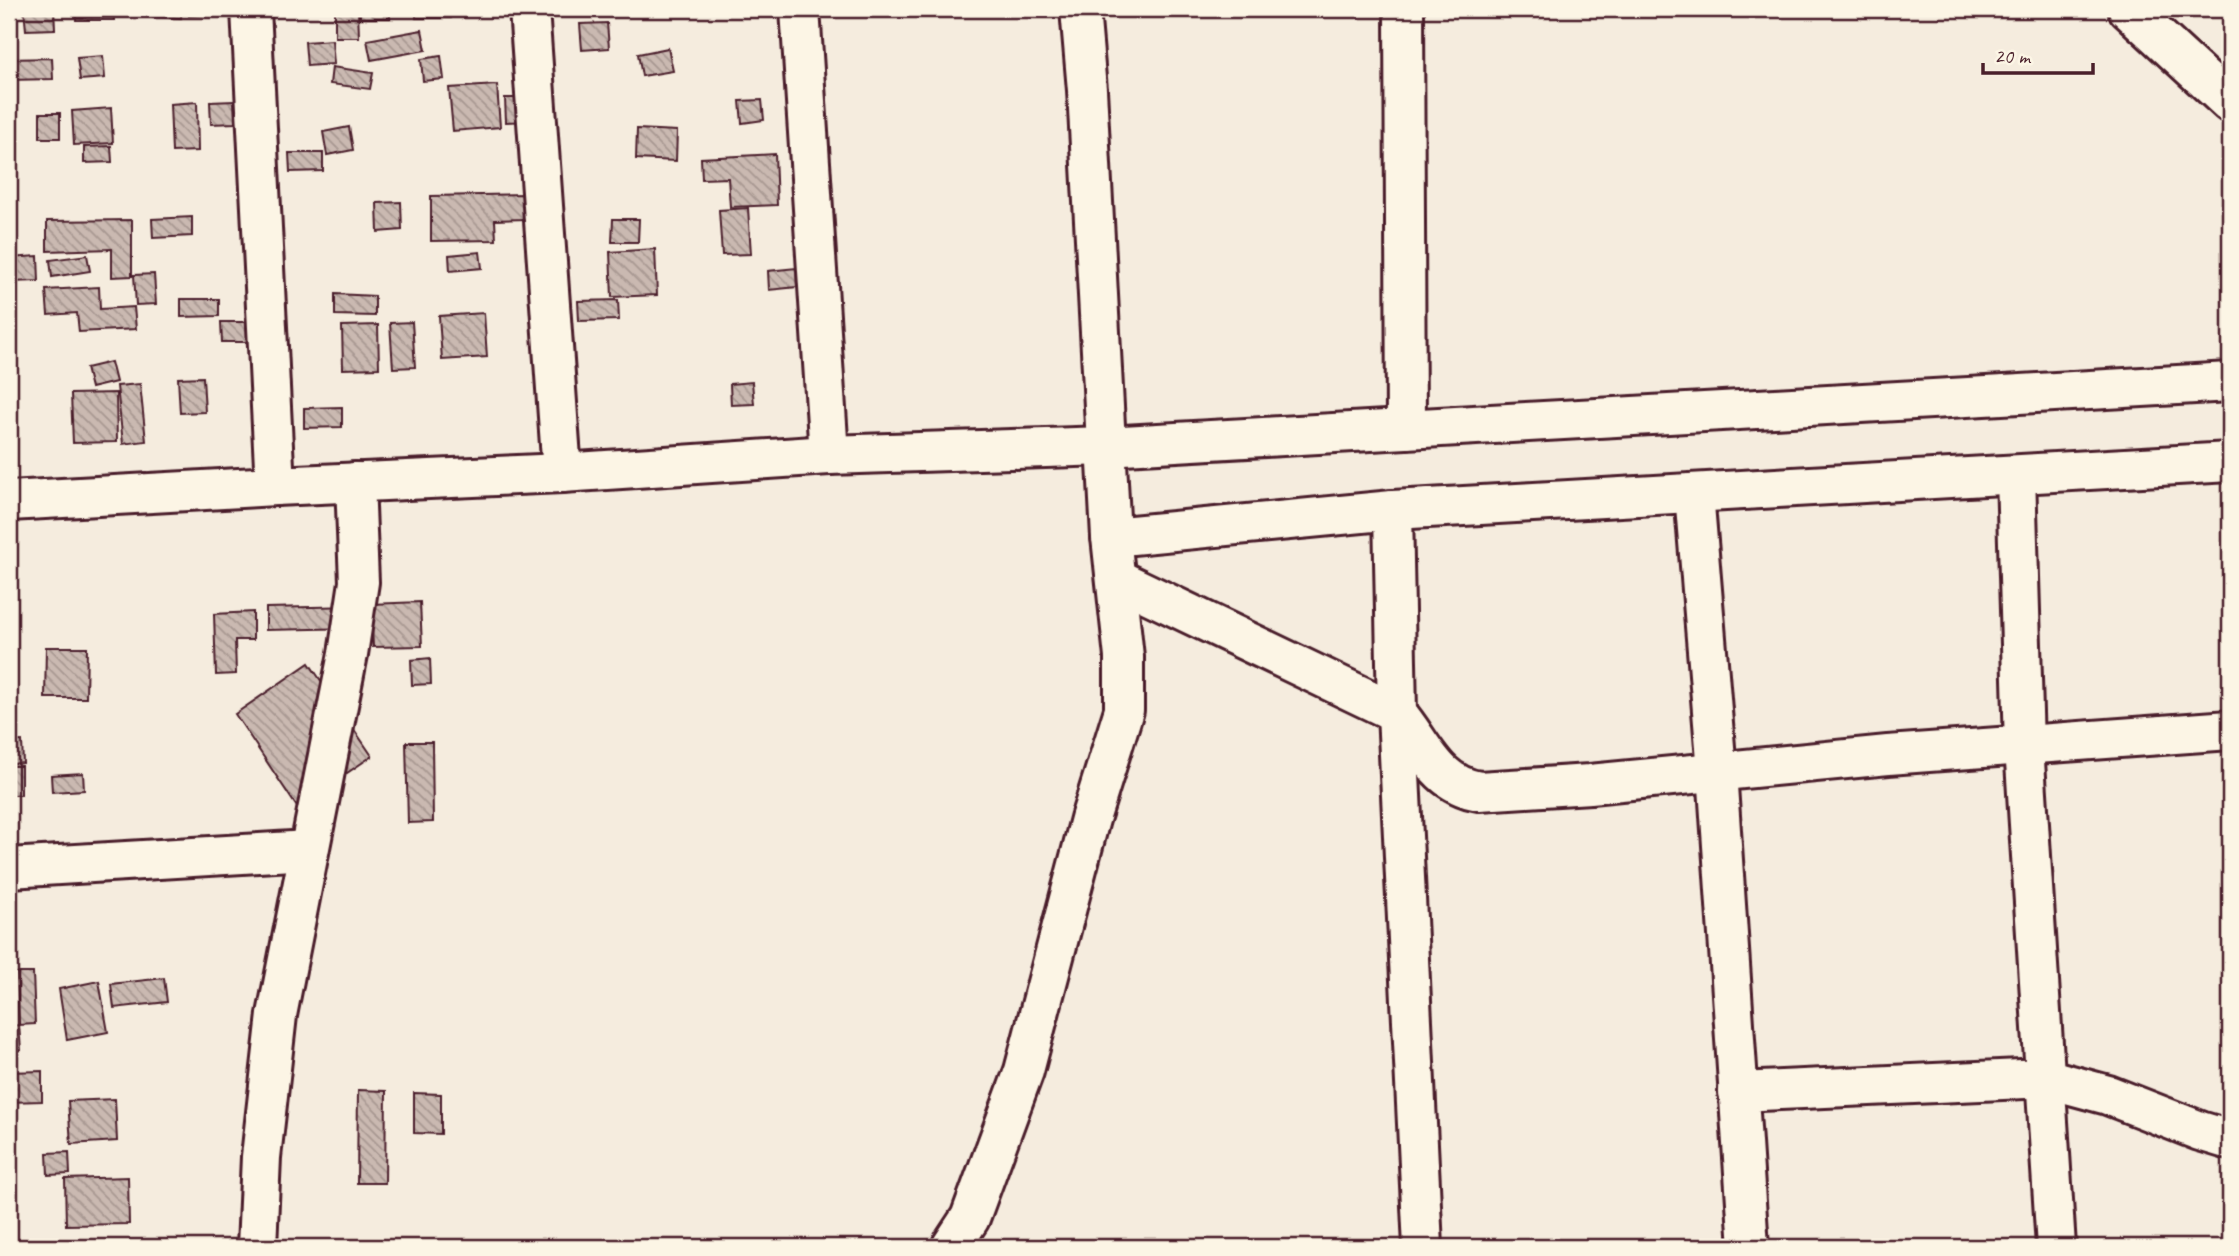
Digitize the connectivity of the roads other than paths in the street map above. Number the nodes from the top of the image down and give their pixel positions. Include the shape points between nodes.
1 (251, 9) edge
2 (529, 9) edge
3 (800, 9) edge
4 (1080, 9) edge
5 (1404, 9) edge
6 (2128, 9) edge
7 (2230, 103) edge
8 (2230, 382) edge
9 (1406, 429) junction
10 (1105, 446) junction
11 (829, 456) junction
12 (2230, 462) edge
13 (562, 473) junction
14 (2016, 475) junction
15 (355, 482) junction
16 (275, 486) junction
17 (1693, 493) junction
18 (9, 501) edge
19 (1393, 510) junction
20 (1111, 537) junction
21 (1116, 579) junction
22 (1397, 713) junction
23 (2230, 730) edge
24 (2024, 746) junction
25 (1717, 771) junction
26 (309, 850) junction
27 (9, 868) edge
28 (2045, 1078) junction
29 (1738, 1092) junction
30 (2230, 1140) edge
31 (257, 1247) edge
32 (951, 1247) edge
33 (1423, 1247) edge
34 (1749, 1247) edge
35 (2056, 1247) edge

1 - 16 street
2 - 13 street
3 - 11 street
4 - 10 street
5 - 9 street
6 - 7 street
8 - 9 street
9 - 10 street
10 - 11 street
10 - 20 street
11 - 13 street
12 - 14 street
13 - 15 street
14 - 17 street
14 - 24 street
15 - 16 street
15 - 26 street via 359,582
16 - 18 street
17 - 19 street
17 - 25 street
19 - 20 street
19 - 22 street
20 - 21 street
21 - 22 street
21 - 32 street via 1125,657 1125,710 1090,819 1024,1071 970,1218
22 - 25 street via 1449,780 1479,791
22 - 33 street
23 - 24 street
24 - 25 street
24 - 28 street
25 - 29 street
26 - 27 street
26 - 31 street via 277,1015 261,1157
28 - 29 street
28 - 30 street via 2108,1095
28 - 35 street
29 - 34 street

